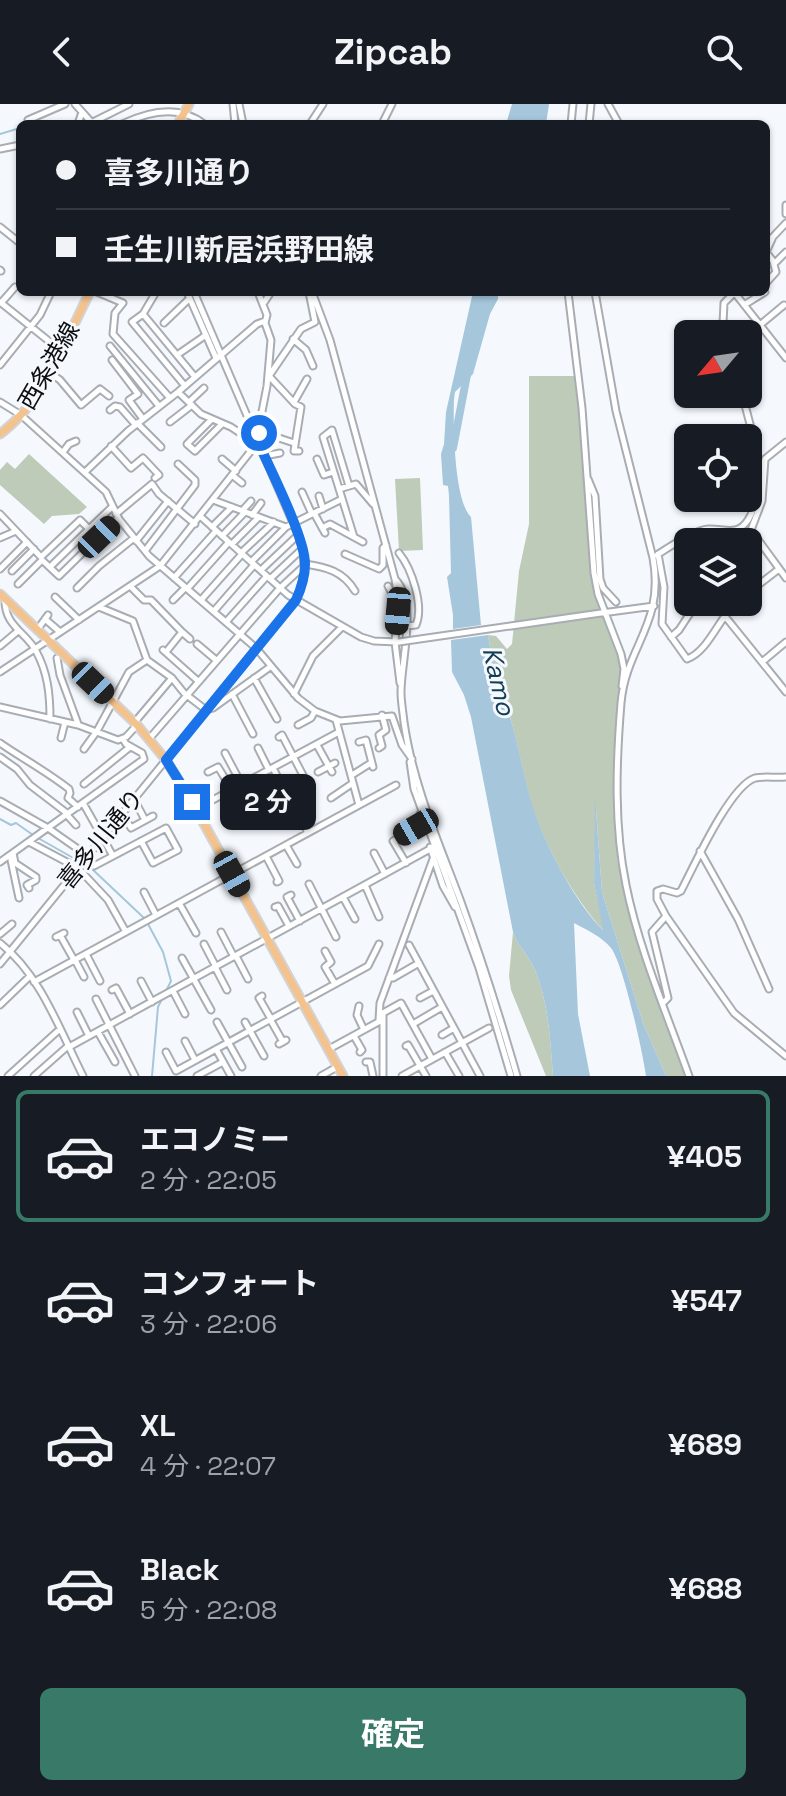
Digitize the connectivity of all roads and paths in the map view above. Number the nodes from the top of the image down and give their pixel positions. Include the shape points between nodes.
1 (65, 104) edge
2 (75, 104) edge
3 (129, 104) edge
4 (236, 104) edge
5 (187, 108) edge
6 (81, 115) dead end
7 (238, 115) junction
8 (28, 120) dead end
9 (79, 120) edge
10 (89, 120) edge
11 (99, 120) edge
12 (133, 120) edge
13 (236, 120) edge
14 (241, 120) edge
15 (786, 205) edge
16 (786, 214) edge
17 (786, 226) edge
18 (0, 227) edge
19 (774, 238) junction
20 (16, 240) edge
21 (770, 241) edge
22 (770, 245) edge
23 (786, 252) edge
24 (770, 258) edge
25 (774, 264) junction
26 (770, 282) edge
27 (15, 287) dead end
28 (49, 296) edge
29 (88, 296) edge
30 (106, 296) edge
31 (154, 296) edge
32 (187, 296) edge
33 (189, 296) edge
34 (195, 296) edge
35 (260, 296) edge
36 (268, 296) edge
37 (311, 296) edge
38 (312, 296) edge
39 (568, 296) edge
40 (596, 296) edge
41 (731, 296) edge
42 (738, 296) edge
43 (756, 296) edge
44 (0, 302) edge
45 (263, 304) junction
46 (744, 305) junction
47 (784, 305) dead end
48 (143, 314) junction
49 (723, 320) edge
50 (756, 320) edge
51 (265, 321) junction
52 (315, 322) junction
53 (164, 323) dead end
54 (762, 323) edge
55 (31, 326) junction
56 (762, 327) edge
57 (209, 334) junction
58 (293, 339) junction
59 (330, 340) junction
60 (110, 346) dead end
61 (60, 350) junction
62 (785, 354) edge
63 (177, 355) junction
64 (218, 356) junction
65 (112, 360) dead end
66 (0, 365) edge
67 (313, 366) dead end
68 (49, 372) junction
69 (269, 376) junction
70 (195, 377) junction
71 (307, 379) dead end
72 (185, 386) junction
73 (204, 388) dead end
74 (178, 392) junction
75 (109, 396) dead end
76 (170, 398) junction
77 (0, 402) edge
78 (294, 402) junction
79 (190, 403) junction
80 (159, 406) junction
81 (110, 410) dead end
82 (21, 415) junction
83 (212, 419) junction
84 (138, 422) junction
85 (170, 422) dead end
86 (222, 424) junction
87 (0, 434) edge
88 (76, 441) dead end
89 (257, 442) junction
90 (786, 442) edge
91 (294, 443) junction
92 (111, 446) junction
93 (161, 447) dead end
94 (299, 451) dead end
95 (63, 452) junction
96 (280, 453) dead end
97 (264, 456) junction
98 (222, 459) dead end
99 (317, 459) dead end
100 (765, 459) junction
101 (178, 464) dead end
102 (762, 465) edge
103 (85, 472) junction
104 (334, 472) junction
105 (234, 473) junction
106 (155, 478) dead end
107 (588, 479) junction
108 (242, 483) dead end
109 (349, 486) junction
110 (339, 489) junction
111 (302, 492) dead end
112 (319, 496) dead end
113 (342, 499) junction
114 (213, 500) junction
115 (168, 501) junction
116 (251, 501) dead end
117 (261, 503) dead end
118 (374, 505) junction
119 (112, 507) junction
120 (232, 507) junction
121 (323, 509) junction
122 (177, 510) junction
123 (244, 512) junction
124 (751, 512) edge
125 (0, 514) edge
126 (313, 514) junction
127 (117, 516) junction
128 (200, 516) junction
129 (256, 516) junction
130 (274, 522) junction
131 (195, 524) junction
132 (290, 525) junction
133 (89, 529) junction
134 (214, 529) junction
135 (16, 531) junction
136 (298, 535) junction
137 (222, 536) junction
138 (354, 537) junction
139 (0, 538) edge
140 (135, 540) junction
141 (27, 542) junction
142 (363, 542) dead end
143 (230, 543) junction
144 (386, 545) junction
145 (303, 548) junction
146 (34, 549) junction
147 (145, 551) junction
148 (399, 553) dead end
149 (242, 554) junction
150 (345, 554) dead end
151 (655, 556) junction
152 (42, 558) junction
153 (253, 563) junction
154 (305, 565) junction
155 (160, 566) junction
156 (50, 567) junction
157 (0, 569) edge
158 (779, 569) junction
159 (261, 570) junction
160 (12, 571) dead end
161 (174, 578) junction
162 (268, 578) junction
163 (786, 578) edge
164 (395, 579) junction
165 (762, 582) edge
166 (18, 584) dead end
167 (130, 586) junction
168 (388, 586) dead end
169 (77, 588) dead end
170 (186, 588) junction
171 (280, 588) junction
172 (355, 591) dead end
173 (3, 596) edge
174 (59, 598) dead end
175 (201, 600) junction
176 (296, 600) junction
177 (616, 602) dead end
178 (398, 605) junction
179 (179, 606) dead end
180 (654, 606) junction
181 (99, 607) junction
182 (214, 611) junction
183 (606, 613) junction
184 (688, 616) edge
185 (723, 616) edge
186 (726, 616) edge
187 (79, 620) junction
188 (226, 622) junction
189 (390, 623) dead end
190 (406, 626) junction
191 (342, 627) junction
192 (37, 630) junction
193 (18, 631) junction
194 (60, 632) junction
195 (182, 632) junction
196 (240, 633) junction
197 (671, 637) junction
198 (190, 639) dead end
199 (48, 640) junction
200 (397, 642) junction
201 (786, 642) edge
202 (197, 644) dead end
203 (0, 646) edge
204 (256, 648) junction
205 (35, 649) junction
206 (10, 652) dead end
207 (57, 658) dead end
208 (147, 660) junction
209 (216, 660) junction
210 (17, 661) junction
211 (762, 662) junction
212 (270, 667) junction
213 (0, 672) edge
214 (172, 678) junction
215 (254, 678) junction
216 (198, 681) junction
217 (156, 683) dead end
218 (163, 688) junction
219 (401, 692) junction
220 (786, 692) edge
221 (232, 694) junction
222 (294, 694) junction
223 (186, 695) junction
224 (622, 695) junction
225 (113, 702) junction
226 (0, 709) edge
227 (206, 710) junction
228 (315, 711) junction
229 (382, 715) junction
230 (50, 719) junction
231 (277, 719) dead end
232 (336, 720) junction
233 (65, 722) junction
234 (135, 724) junction
235 (78, 725) junction
236 (298, 725) dead end
237 (97, 731) junction
238 (339, 732) junction
239 (254, 734) dead end
240 (279, 737) dead end
241 (61, 738) dead end
242 (123, 739) junction
243 (149, 739) junction
244 (359, 742) dead end
245 (0, 743) edge
246 (317, 744) junction
247 (130, 746) junction
248 (258, 748) dead end
249 (379, 748) dead end
250 (84, 749) dead end
251 (225, 753) dead end
252 (0, 757) edge
253 (293, 757) junction
254 (411, 759) junction
255 (166, 760) junction
256 (271, 769) junction
257 (208, 772) dead end
258 (318, 772) dead end
259 (352, 775) junction
260 (786, 777) edge
261 (252, 780) junction
262 (280, 781) junction
263 (306, 781) dead end
264 (354, 783) junction
265 (84, 784) dead end
266 (242, 785) junction
267 (272, 785) dead end
268 (396, 785) dead end
269 (232, 790) junction
270 (285, 791) dead end
271 (331, 798) dead end
272 (134, 799) junction
273 (0, 801) edge
274 (261, 802) dead end
275 (80, 805) junction
276 (359, 805) junction
277 (295, 808) dead end
278 (196, 809) junction
279 (421, 809) junction
280 (122, 813) junction
281 (67, 814) junction
282 (153, 816) dead end
283 (145, 820) junction
284 (76, 825) dead end
285 (48, 828) junction
286 (428, 829) junction
287 (308, 833) junction
288 (103, 837) junction
289 (141, 841) junction
290 (29, 842) junction
291 (286, 845) junction
292 (430, 849) junction
293 (700, 851) junction
294 (374, 853) dead end
295 (11, 854) junction
296 (88, 856) junction
297 (113, 856) junction
298 (266, 856) junction
299 (433, 859) junction
300 (0, 862) edge
301 (406, 863) junction
302 (297, 864) dead end
303 (94, 866) dead end
304 (78, 868) junction
305 (232, 874) junction
306 (385, 874) junction
307 (277, 882) dead end
308 (309, 884) dead end
309 (365, 885) junction
310 (29, 888) dead end
311 (144, 892) dead end
312 (291, 895) dead end
313 (343, 897) junction
314 (19, 898) dead end
315 (179, 903) junction
316 (275, 907) dead end
317 (321, 909) junction
318 (458, 911) junction
319 (156, 915) junction
320 (666, 916) junction
321 (379, 917) dead end
322 (355, 919) dead end
323 (300, 921) junction
324 (12, 924) dead end
325 (289, 927) junction
326 (126, 932) junction
327 (221, 932) dead end
328 (196, 933) dead end
329 (0, 934) edge
330 (60, 935) dead end
331 (336, 937) dead end
332 (268, 939) junction
333 (0, 943) edge
334 (204, 944) dead end
335 (379, 944) dead end
336 (409, 945) dead end
337 (10, 951) junction
338 (325, 951) dead end
339 (86, 954) junction
340 (235, 956) junction
341 (182, 958) dead end
342 (74, 960) junction
343 (419, 963) junction
344 (0, 964) edge
345 (216, 967) junction
346 (84, 977) dead end
347 (390, 978) junction
348 (32, 979) junction
349 (194, 979) junction
350 (248, 979) dead end
351 (100, 981) dead end
352 (141, 981) dead end
353 (335, 984) junction
354 (769, 989) dead end
355 (112, 990) dead end
356 (227, 990) dead end
357 (173, 991) junction
358 (434, 991) junction
359 (262, 996) dead end
360 (420, 998) dead end
361 (96, 999) dead end
362 (152, 1002) junction
363 (303, 1002) junction
364 (663, 1003) junction
365 (0, 1005) edge
366 (359, 1006) dead end
367 (442, 1007) junction
368 (211, 1010) dead end
369 (77, 1012) dead end
370 (130, 1014) junction
371 (185, 1014) dead end
372 (271, 1019) junction
373 (381, 1020) junction
374 (217, 1022) dead end
375 (245, 1022) dead end
376 (413, 1024) junction
377 (109, 1025) junction
378 (454, 1028) junction
379 (489, 1028) dead end
380 (60, 1029) junction
381 (364, 1030) junction
382 (250, 1031) junction
383 (98, 1032) junction
384 (442, 1035) dead end
385 (89, 1036) junction
386 (354, 1036) junction
387 (185, 1041) dead end
388 (229, 1042) junction
389 (283, 1042) dead end
390 (462, 1043) junction
391 (68, 1046) junction
392 (406, 1046) dead end
393 (216, 1049) junction
394 (329, 1049) junction
395 (166, 1052) dead end
396 (360, 1052) dead end
397 (445, 1052) junction
398 (264, 1056) dead end
399 (786, 1056) edge
400 (432, 1059) junction
401 (195, 1060) junction
402 (115, 1062) dead end
403 (223, 1062) junction
404 (366, 1062) dead end
405 (338, 1066) junction
406 (420, 1066) junction
407 (242, 1067) dead end
408 (8, 1076) edge
409 (34, 1076) edge
410 (83, 1076) edge
411 (135, 1076) edge
412 (197, 1076) edge
413 (230, 1076) edge
414 (321, 1076) edge
415 (343, 1076) edge
416 (373, 1076) edge
417 (383, 1076) edge
418 (402, 1076) edge
419 (426, 1076) edge
420 (459, 1076) edge
421 (480, 1076) edge
422 (514, 1076) edge
423 (689, 1076) edge

1 - 8 street
2 - 10 street
3 - 11 street
4 - 7 street
5 - 12 street
6 - 9 street
7 - 13 street
7 - 14 street
15 - 16 street
17 - 19 street
18 - 20 street
19 - 21 street
19 - 22 street
23 - 25 street
24 - 25 street
25 - 26 street
27 - 44 street
28 - 55 street
29 - 61 main road, 西条港線
30 - 76 street via 123,303 115,313 113,334
31 - 48 street
32 - 53 street
33 - 57 street
34 - 57 street, 喜多川通り
35 - 45 street
36 - 45 street
37 - 52 street
38 - 59 street
39 - 107 street
40 - 151 street via 616,411
41 - 49 street via 724,303
42 - 46 street
43 - 46 street
44 - 55 street
45 - 51 street
46 - 50 street
47 - 54 street
48 - 63 street
48 - 72 street via 132,322
51 - 64 street
51 - 69 street via 271,340
52 - 58 street
52 - 59 street
55 - 61 street
55 - 66 street
56 - 62 street
57 - 63 street
57 - 64 street, 喜多川通り
58 - 67 street
58 - 69 street
59 - 118 street
60 - 80 street
61 - 68 main road, 西条港線
63 - 70 street
64 - 70 street
64 - 89 street, 喜多川通り
65 - 84 street via 138,394 129,400
68 - 75 street via 81,405 100,389
68 - 82 main road, 西条港線
69 - 78 street
69 - 89 street
70 - 72 street
71 - 78 street
72 - 74 street
73 - 79 street
74 - 76 street
74 - 79 street
76 - 80 street
77 - 82 street
78 - 91 street via 301,407
79 - 83 street
79 - 85 street
80 - 84 street
81 - 84 street via 120,407
82 - 87 main road, 西条港線
82 - 95 street
83 - 86 street
83 - 86 street via 187,444 195,451
84 - 92 street
84 - 93 street
86 - 89 street
88 - 95 street
89 - 91 street via 279,438
89 - 97 street, 喜多川通り
89 - 105 street
90 - 100 street
91 - 94 street via 294,451
92 - 103 street
92 - 106 street via 131,468 142,457 159,475
95 - 103 street
96 - 97 street
97 - 132 street, 喜多川通り
98 - 105 street
99 - 104 street via 324,475
100 - 102 street
100 - 158 street via 762,501 751,530
101 - 122 street via 196,482
103 - 119 street via 106,492
104 - 109 street via 323,437 332,430
104 - 110 street
105 - 108 street
105 - 114 street
107 - 177 street via 595,496 600,579
107 - 183 street via 594,573
109 - 110 street
109 - 118 street via 359,486
110 - 113 street
111 - 126 street
112 - 121 street
113 - 121 street
113 - 138 street
114 - 120 street
114 - 128 street
115 - 122 street
115 - 127 street via 152,484
115 - 140 street
116 - 123 street
117 - 129 street
118 - 144 street
119 - 127 street
119 - 133 street
120 - 123 street
120 - 134 street
121 - 126 street
122 - 131 street
122 - 147 street
123 - 129 street
123 - 137 street
124 - 151 street via 740,528 705,529
125 - 135 street
126 - 132 street
126 - 138 street via 324,530 330,524
127 - 140 street
127 - 156 street via 59,576
128 - 131 street
128 - 134 street
129 - 130 street
129 - 143 street
130 - 132 street
130 - 149 street
131 - 155 street
132 - 136 street, 喜多川通り
132 - 153 street
133 - 152 street via 80,520
133 - 156 street
134 - 137 street
134 - 161 street
135 - 139 street
135 - 141 street
136 - 145 street, 喜多川通り
136 - 159 street
137 - 143 street
138 - 142 street
140 - 147 street
140 - 169 street
141 - 146 street
141 - 157 street
143 - 149 street
143 - 170 street
144 - 150 street via 379,569
144 - 164 street
145 - 154 street, 喜多川通り
145 - 162 street
146 - 152 street
146 - 160 street
147 - 155 street
148 - 190 street via 412,581 418,619 416,625
149 - 153 street
149 - 175 street
151 - 180 street
151 - 197 street via 664,587 662,624
152 - 156 street
152 - 166 street
153 - 159 street
153 - 182 street
154 - 171 street
154 - 172 street via 330,568
154 - 176 street, 喜多川通り
155 - 161 street
155 - 167 street
158 - 163 street
158 - 165 street
159 - 162 street
161 - 170 street
162 - 171 street
162 - 188 street
164 - 178 street
164 - 190 street via 403,591
167 - 181 street
167 - 195 street
168 - 178 street
170 - 175 street
170 - 179 street via 172,599
171 - 176 street
171 - 196 street
173 - 192 main road
173 - 193 street
174 - 187 street
175 - 182 street
176 - 191 street
176 - 204 street, 喜多川通り
178 - 189 street
178 - 200 street
180 - 183 street
180 - 224 street
181 - 187 street
181 - 208 street via 133,621
182 - 188 street
183 - 200 street, bridge
183 - 224 street via 624,669
184 - 197 street
185 - 197 street via 690,659
186 - 211 street
187 - 194 street
188 - 196 street
190 - 219 street
191 - 200 street via 374,641
191 - 222 street via 313,656
192 - 194 street via 46,617
192 - 199 main road
193 - 203 street
193 - 205 street
194 - 199 street
195 - 198 street
195 - 216 street via 164,651
196 - 204 street
196 - 209 street
199 - 205 street
199 - 225 main road
200 - 219 street
201 - 211 street
202 - 209 street
204 - 212 street
204 - 227 street, 喜多川通り
205 - 210 street
205 - 230 street via 47,678
206 - 210 street
207 - 235 street
208 - 214 street
208 - 225 street via 129,672
209 - 216 street
210 - 213 street
211 - 220 street
212 - 215 street
212 - 222 street
214 - 218 street
214 - 223 street
215 - 221 street
215 - 231 street
216 - 223 street
217 - 218 street
218 - 234 street
219 - 254 street
221 - 227 street
221 - 239 street
222 - 228 street
223 - 227 street
223 - 243 street
224 - 364 street via 617,760 620,851 632,910
225 - 234 main road
225 - 237 street
226 - 230 street
227 - 255 street, 喜多川通り
228 - 232 street
228 - 236 street
229 - 232 street
229 - 249 street via 386,730 379,735
229 - 254 street via 394,718
230 - 233 street
232 - 238 street
233 - 235 street
233 - 241 street
234 - 242 street
234 - 243 main road
235 - 237 street
237 - 242 street
237 - 250 street
238 - 246 street
238 - 259 street
240 - 253 street
242 - 247 street
243 - 255 main road
244 - 259 street via 366,740 372,765
245 - 275 street via 69,789 68,798
246 - 253 street
246 - 258 street via 332,767
247 - 265 street
247 - 275 street via 144,759
248 - 256 street
251 - 266 street
252 - 281 street
253 - 256 street
253 - 263 street
254 - 279 street
254 - 422 street via 485,969
255 - 272 street, 喜多川通り
255 - 278 main road
256 - 261 street
256 - 262 street
257 - 269 street via 218,767
259 - 264 street
260 - 293 street via 753,779 743,785
261 - 266 street
261 - 274 street
262 - 267 street
262 - 270 street
264 - 271 street
264 - 276 street
266 - 269 street
268 - 276 street
269 - 278 street
272 - 280 street, 喜多川通り
272 - 283 street
273 - 285 street
275 - 281 street
275 - 288 street
276 - 287 street
277 - 287 street
278 - 305 main road
279 - 286 street
279 - 301 street via 420,825 393,841
280 - 283 street via 131,828
280 - 288 street, 喜多川通り
281 - 284 street
281 - 285 street
282 - 283 street
285 - 290 street
285 - 296 street
286 - 292 street
286 - 318 street
287 - 291 street
288 - 296 street, 喜多川通り
288 - 297 street
289 - 289 street via 166,828 178,850 153,863
289 - 297 street
290 - 295 street
290 - 304 street
291 - 298 street
291 - 302 street
292 - 299 street
292 - 301 street
293 - 320 street via 681,891 657,891
293 - 354 street
294 - 306 street
295 - 300 street
295 - 310 street via 36,877
295 - 314 street
296 - 304 street, 喜多川通り
297 - 303 street
298 - 305 street
298 - 307 street
299 - 318 street
299 - 347 street
301 - 306 street
304 - 326 street via 108,900
304 - 337 street, 喜多川通り
305 - 315 street
305 - 332 main road
306 - 309 street
308 - 317 street
309 - 313 street
309 - 321 street
311 - 319 street
312 - 323 street via 287,897
313 - 317 street
313 - 322 street
315 - 319 street
315 - 328 street
316 - 325 street
317 - 323 street
317 - 331 street
318 - 422 street
319 - 326 street
320 - 364 street via 652,932 668,998
320 - 399 street via 734,1013
323 - 325 street
324 - 329 street
325 - 332 street
326 - 339 street
327 - 340 street
330 - 342 street
332 - 340 street
332 - 363 main road
333 - 337 street
334 - 345 street
335 - 353 street via 368,966
336 - 343 street
337 - 344 street, 喜多川通り
337 - 348 street
338 - 353 street via 331,962 325,967
339 - 342 street
339 - 351 street
340 - 345 street
340 - 350 street
341 - 349 street
342 - 346 street
342 - 348 street
343 - 347 street
343 - 358 street
345 - 349 street
345 - 356 street
347 - 373 street via 380,1003
348 - 365 street
348 - 380 street
349 - 357 street
349 - 368 street
352 - 362 street
353 - 363 street
355 - 370 street via 116,988
357 - 362 street
357 - 371 street
358 - 360 street
358 - 367 street
359 - 372 street
361 - 377 street
362 - 370 street
363 - 372 street
363 - 394 main road
364 - 423 street
366 - 381 street
367 - 376 street
367 - 378 street
369 - 385 street
370 - 377 street
372 - 382 street
372 - 389 street
373 - 376 street via 383,1013 401,1003
373 - 381 street
373 - 417 street
374 - 388 street
375 - 382 street
376 - 400 street
377 - 383 street
377 - 411 street
378 - 384 street
378 - 390 street
379 - 390 street
380 - 391 street
380 - 408 street
381 - 386 street
382 - 388 street
382 - 398 street
383 - 385 street
383 - 402 street
385 - 391 street
386 - 394 street
386 - 396 street
387 - 401 street
388 - 393 street
388 - 407 street
390 - 397 street
390 - 421 street
391 - 409 street
391 - 410 street
392 - 406 street
393 - 401 street
393 - 403 street
394 - 405 main road
395 - 401 street via 176,1071
397 - 400 street
397 - 420 street
400 - 406 street
403 - 412 street
403 - 413 street
404 - 416 street
405 - 414 street
405 - 415 main road
406 - 418 street
406 - 419 street

